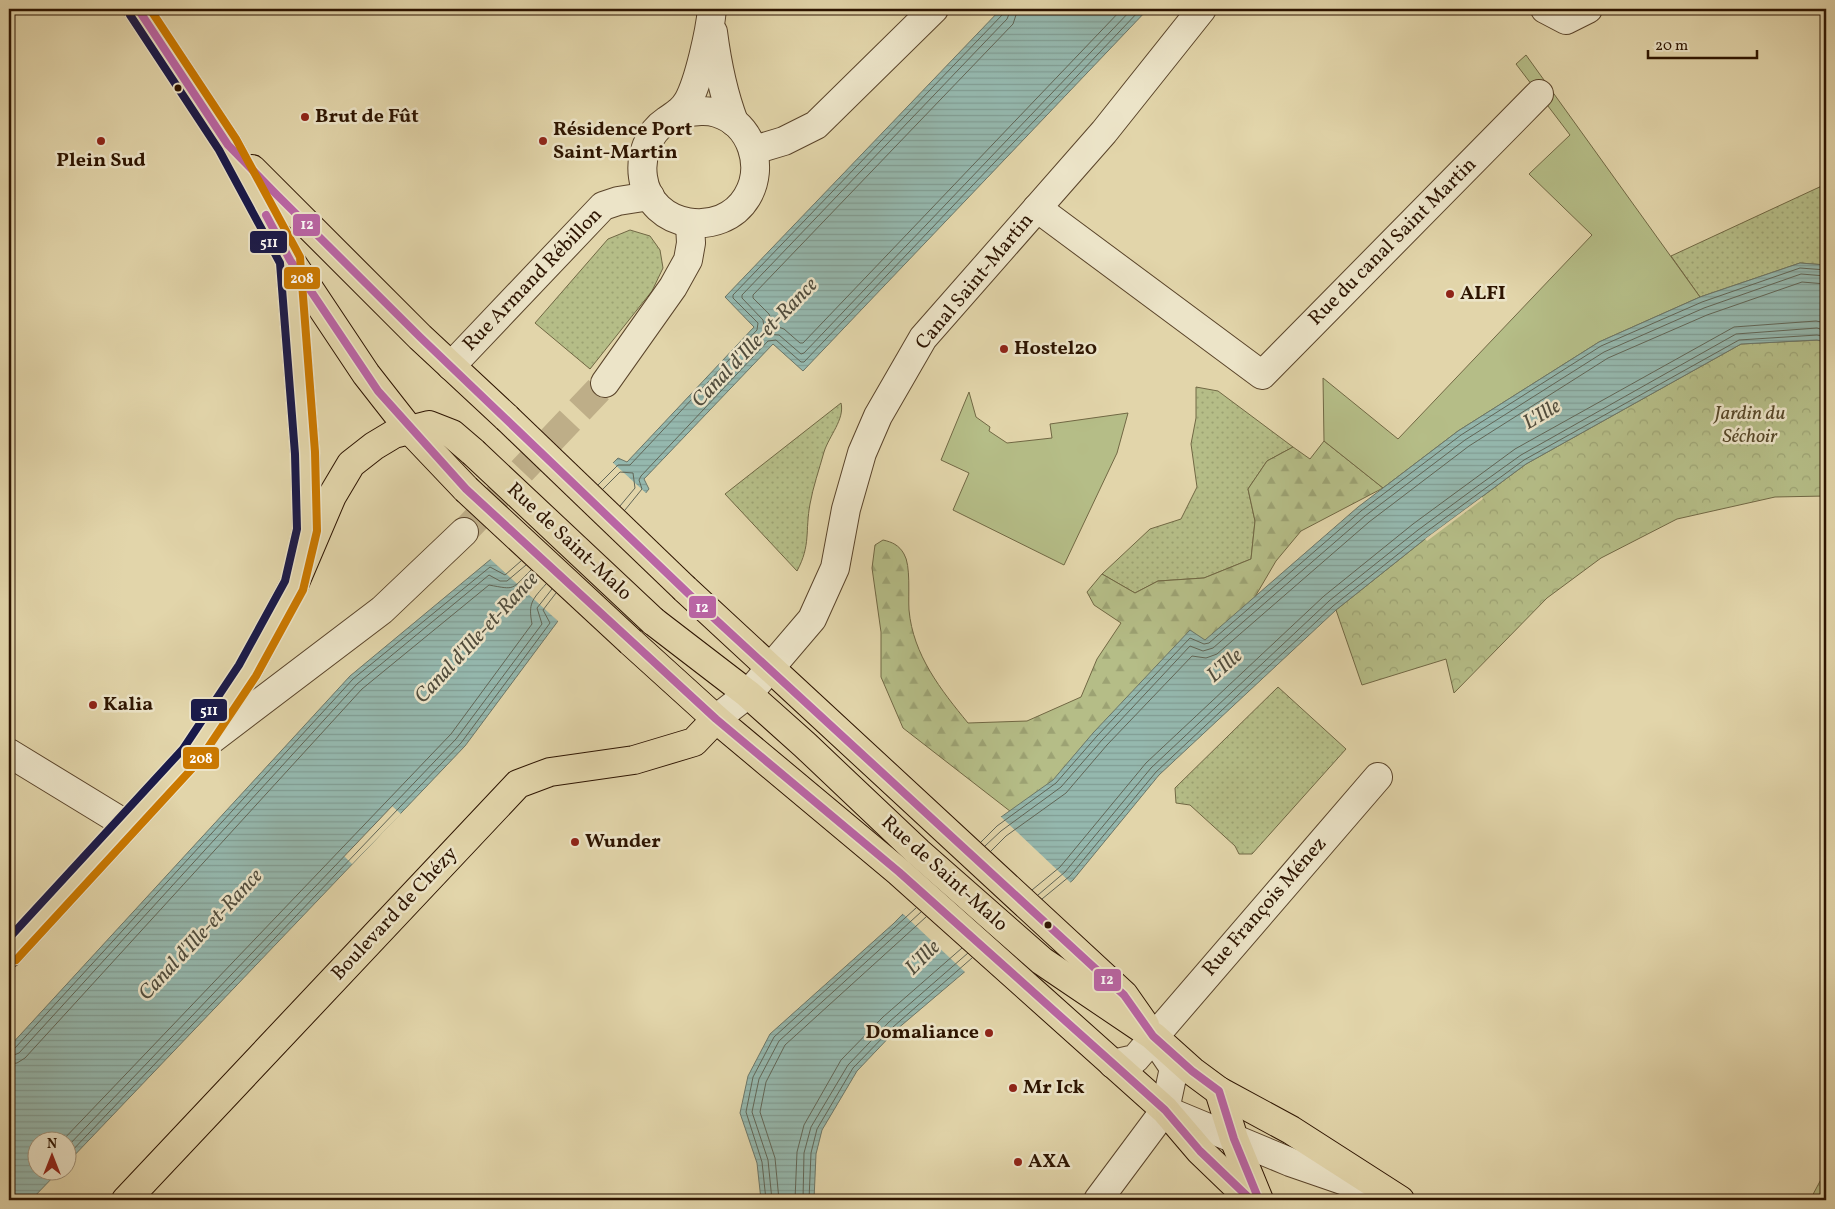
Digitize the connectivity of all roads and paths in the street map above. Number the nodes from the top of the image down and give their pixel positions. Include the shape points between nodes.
1 (138, 9) edge
2 (934, 9) edge
3 (1202, 9) edge
4 (1545, 9) edge
5 (1588, 9) edge
6 (712, 14) edge
7 (1539, 94) dead end
8 (679, 114) junction
9 (734, 122) junction
10 (228, 145) junction
11 (754, 150) junction
12 (650, 196) junction
13 (1037, 208) junction
14 (690, 224) junction
15 (290, 260) junction
16 (450, 366) junction
17 (605, 383) tunnel mouth
18 (409, 429) junction
19 (464, 532) tunnel mouth
20 (294, 585) junction
21 (716, 620) junction
22 (769, 667) junction
23 (724, 676) junction
24 (748, 694) junction
25 (716, 719) junction
26 (9, 753) edge
27 (191, 755) junction
28 (1378, 777) dead end
29 (127, 825) junction
30 (9, 953) edge
31 (1153, 1036) junction
32 (1113, 1064) junction
33 (1219, 1091) junction
34 (1165, 1110) junction
35 (1234, 1139) junction
36 (126, 1200) edge
37 (1098, 1200) edge
38 (1251, 1200) edge
39 (1259, 1200) edge
40 (1397, 1200) edge

1 - 10 main road, Rue de Saint-Malo
2 - 11 street via 816,126
3 - 13 street, Canal Saint-Martin via 1104,132
4 - 5 street via 1566,20
6 - 8 street via 689,99
6 - 9 street via 717,63
7 - 13 street, Rue du canal Saint Martin via 1262,375
8 - 9 street via 698,110 717,113
8 - 12 street via 654,132 647,145 642,162 643,179
9 - 11 street
10 - 15 main road, Rue de Saint-Malo
10 - 16 main road, Rue de Saint-Malo
11 - 14 street via 756,170 752,188 742,205 727,217 710,224
12 - 14 street via 674,219
12 - 16 street, Rue Armand Rébillon via 618,200 603,206
13 - 22 street, Canal Saint-Martin via 923,338 878,416 862,454 846,509 835,568 812,619
14 - 17 street via 688,260 673,287
15 - 18 main road, Rue de Saint-Malo via 378,391
15 - 20 main road via 305,453 307,530
16 - 21 main road, Rue de Saint-Malo, bridge
18 - 20 main road via 374,446 351,464 332,496
18 - 23 main road, Rue de Saint-Malo, bridge via 429,425 452,434 653,620
18 - 25 main road, Rue de Saint-Malo, bridge via 466,489
19 - 27 street via 374,616
20 - 27 main road via 248,670
21 - 22 main road, Rue de Saint-Malo
21 - 23 main road via 724,657
22 - 24 street
22 - 31 main road, Rue de Saint-Malo via 1124,995
23 - 24 main road, Rue de Saint-Malo
23 - 25 main road
24 - 25 street
24 - 31 main road, Rue de Saint-Malo via 918,852 1042,961
25 - 32 main road, Rue de Saint-Malo via 899,872
25 - 36 main road, Boulevard de Chézy via 694,742 634,760 550,772 518,784
26 - 29 street
27 - 29 main road
28 - 31 street, Rue François Ménez
29 - 30 main road
31 - 32 street, Rue François Ménez via 1135,1059
31 - 33 main road, Rue de Saint-Malo
31 - 34 street via 1174,1068
32 - 34 main road, Rue de Saint-Malo
33 - 35 main road
33 - 40 main road, Rue de Saint-Malo via 1291,1130
34 - 35 street
34 - 37 street
34 - 38 main road, Rue de Saint-Malo via 1200,1151
35 - 39 main road
35 - 40 street

